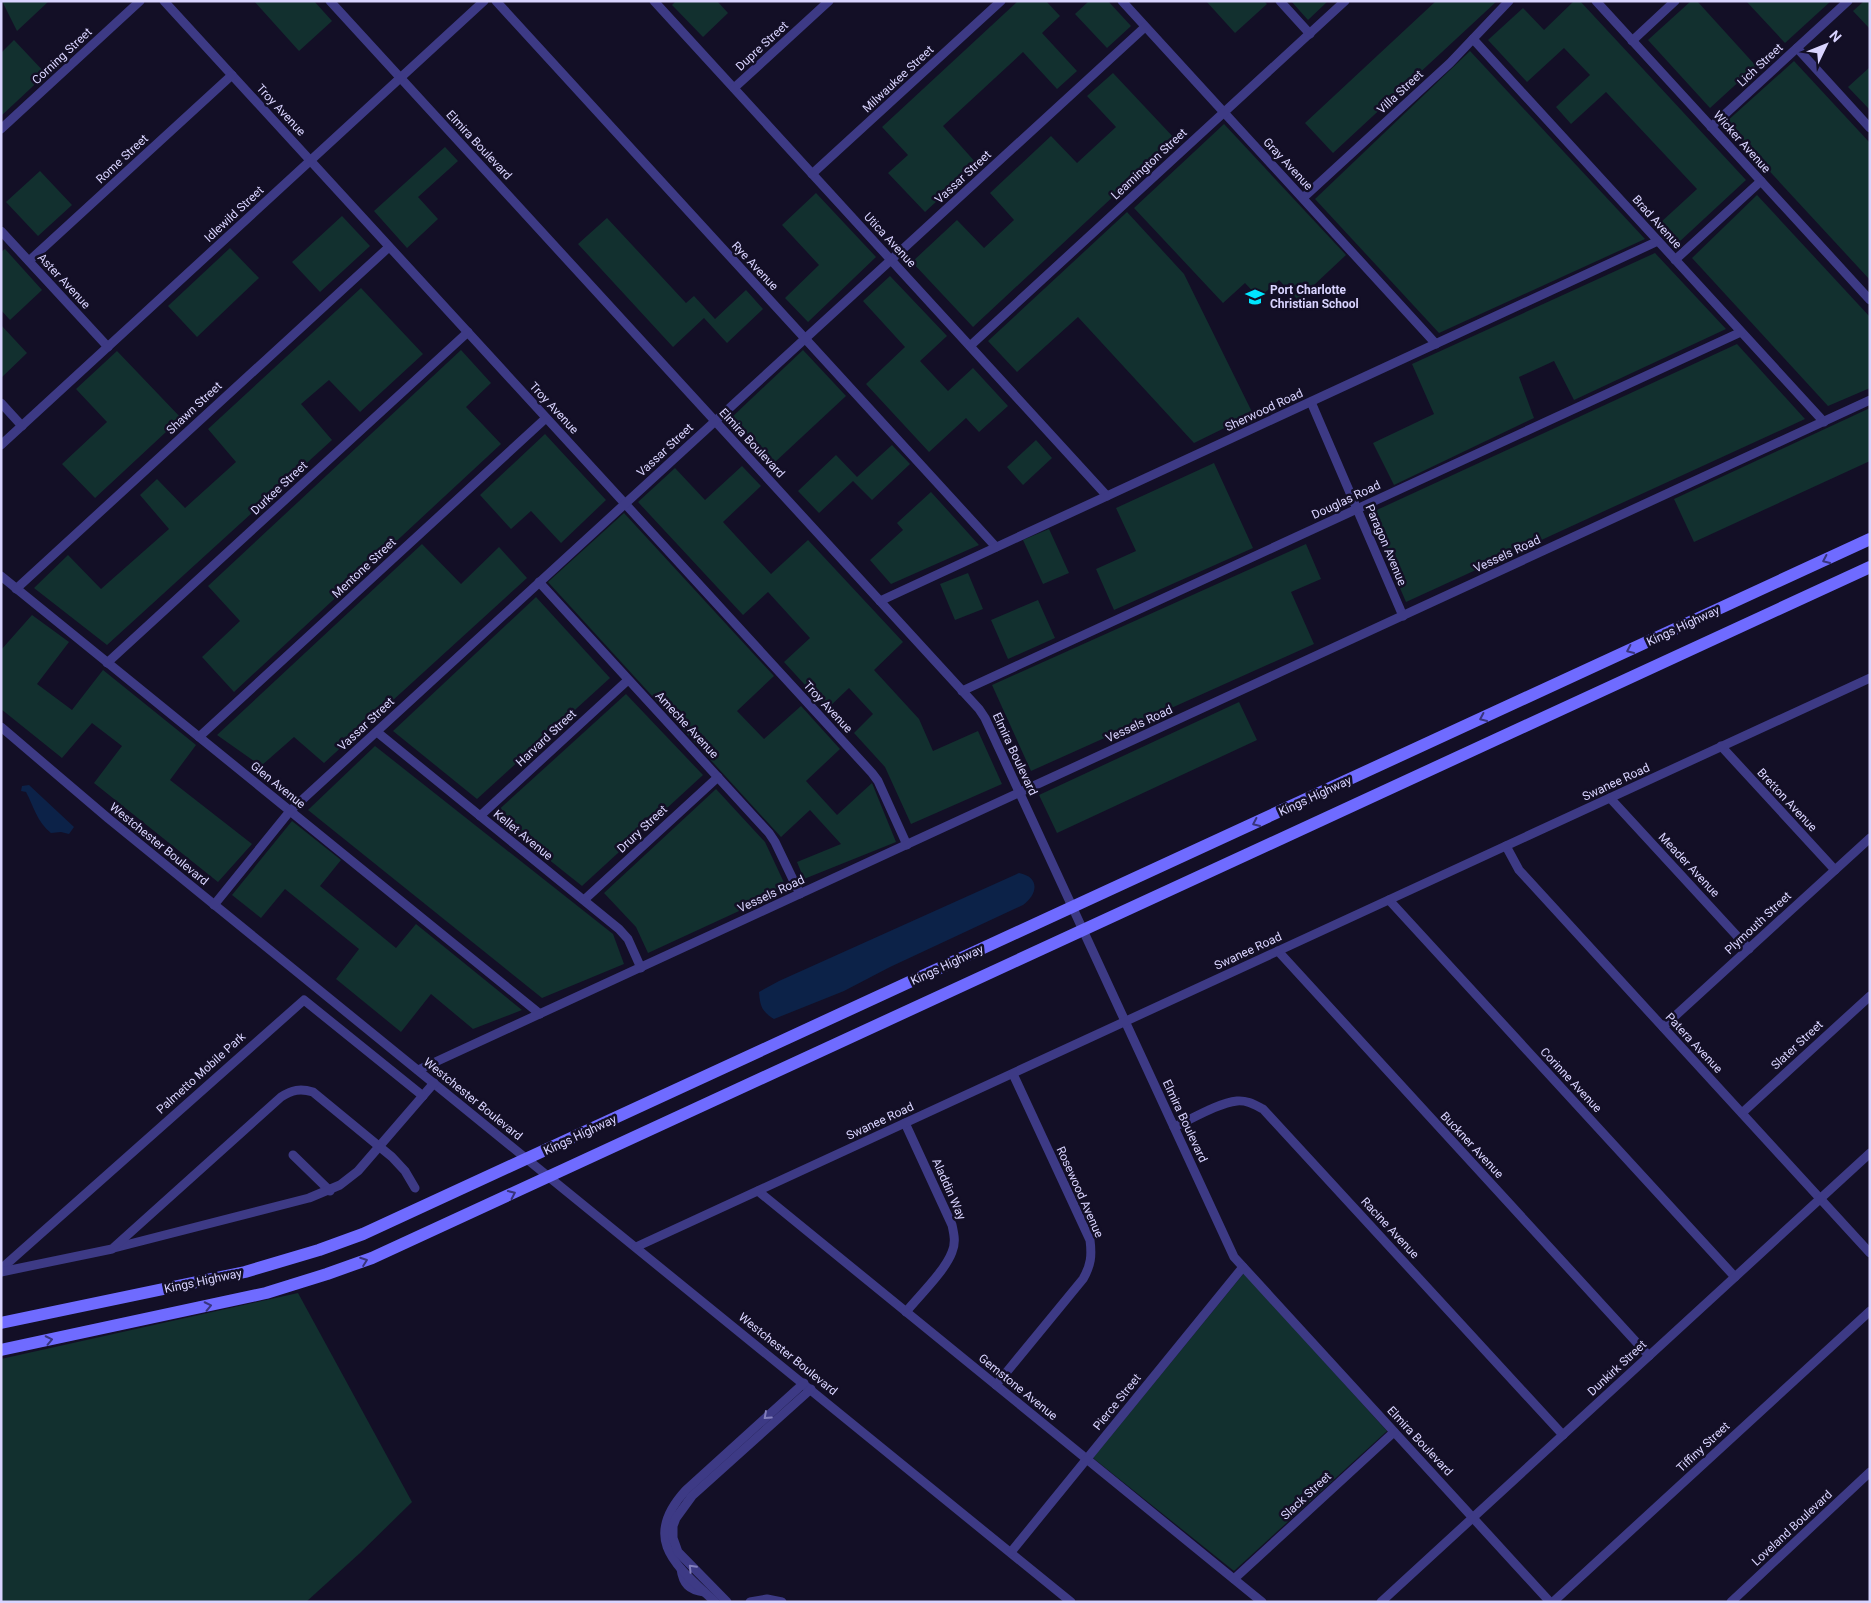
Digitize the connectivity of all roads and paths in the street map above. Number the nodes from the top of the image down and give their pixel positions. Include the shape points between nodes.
1 (140, 1) edge
2 (164, 1) edge
3 (330, 1) edge
4 (484, 1) edge
5 (496, 1) edge
6 (829, 1) edge
7 (1001, 1) edge
8 (1122, 1) edge
9 (1280, 1) edge
10 (1345, 1) edge
11 (1509, 1) edge
12 (1596, 1) edge
13 (1675, 1) edge
14 (1848, 1) edge
15 (655, 2) edge
16 (1145, 27) junction
17 (1310, 34) junction
18 (1473, 39) junction
19 (1632, 41) junction
20 (1797, 48) junction
21 (232, 75) junction
22 (400, 78) junction
23 (734, 88) junction
24 (1224, 112) junction
25 (1711, 127) junction
26 (1, 128) edge
27 (1870, 128) edge
28 (310, 161) junction
29 (812, 174) junction
30 (1761, 181) junction
31 (1303, 198) junction
32 (1, 231) edge
33 (1658, 242) junction
34 (389, 246) junction
35 (891, 260) junction
36 (1675, 260) junction
37 (29, 261) junction
38 (1870, 300) edge
39 (468, 332) junction
40 (1741, 332) junction
41 (805, 339) junction
42 (1436, 344) junction
43 (970, 346) junction
44 (108, 347) junction
45 (1870, 400) edge
46 (1311, 402) junction
47 (1, 403) edge
48 (546, 418) junction
49 (715, 421) junction
50 (1824, 422) junction
51 (22, 426) junction
52 (1, 445) edge
53 (1107, 496) junction
54 (625, 504) junction
55 (1357, 509) junction
56 (1870, 539) edge
57 (996, 547) junction
58 (1870, 567) edge
59 (1, 576) edge
60 (539, 582) junction
61 (16, 589) junction
62 (880, 601) junction
63 (1403, 616) junction
64 (107, 663) junction
65 (1870, 678) edge
66 (628, 680) junction
67 (962, 691) junction
68 (1, 727) edge
69 (376, 732) junction
70 (198, 737) junction
71 (1721, 746) junction
72 (718, 777) junction
73 (1020, 793) junction
74 (1610, 798) junction
75 (290, 811) junction
76 (480, 816) junction
77 (1870, 838) edge
78 (907, 845) junction
79 (1506, 846) junction
80 (1835, 870) junction
81 (800, 894) junction
82 (584, 900) junction
83 (1388, 900) junction
84 (214, 904) junction
85 (1073, 907) junction
86 (1083, 930) junction
87 (1749, 948) junction
88 (1278, 951) junction
89 (641, 968) junction
90 (1870, 996) edge
91 (540, 1014) junction
92 (1126, 1022) junction
93 (1663, 1027) junction
94 (418, 1070) junction
95 (1013, 1074) junction
96 (434, 1083) junction
97 (423, 1096) junction
98 (1742, 1113) junction
99 (905, 1123) junction
100 (1174, 1127) junction
101 (379, 1146) junction
102 (1870, 1154) edge
103 (292, 1155) dead end
104 (528, 1159) junction
105 (550, 1177) junction
106 (415, 1188) dead end
107 (330, 1191) junction
108 (758, 1191) junction
109 (1820, 1199) junction
110 (636, 1247) junction
111 (112, 1249) junction
112 (1870, 1253) edge
113 (1243, 1267) junction
114 (1, 1271) edge
115 (1735, 1278) junction
116 (906, 1312) junction
117 (1870, 1312) edge
118 (1, 1324) edge
119 (1, 1350) edge
120 (1649, 1356) junction
121 (807, 1386) junction
122 (996, 1386) junction
123 (1394, 1432) junction
124 (1563, 1435) junction
125 (1087, 1459) junction
126 (1870, 1472) edge
127 (1473, 1517) junction
128 (668, 1531) junction
129 (1011, 1552) junction
130 (1234, 1579) junction
131 (711, 1595) edge
132 (727, 1602) edge
133 (750, 1602) edge
134 (782, 1602) edge
135 (1071, 1602) edge
136 (1262, 1602) edge
137 (1381, 1602) edge
138 (1552, 1602) edge
139 (1731, 1602) edge

1 - 26 street, Corning Street
2 - 21 street, Troy Avenue
3 - 22 street, Elmira Boulevard
4 - 22 street, Idlewild Street
5 - 41 street, Rye Avenue
6 - 23 street, Dupre Street
7 - 29 street, Milwaukee Street
8 - 16 street, Gray Avenue
9 - 17 street
10 - 17 street, Leamington Street
11 - 18 street, Villa Street
12 - 19 street, Wicker Avenue
13 - 19 street
14 - 20 street, Lich Street
15 - 23 street, Utica Avenue
16 - 24 street, Gray Avenue
16 - 35 street, Vassar Street
17 - 24 street, Leamington Street
18 - 31 street, Villa Street
18 - 33 street, Brad Avenue
19 - 25 street, Wicker Avenue
20 - 25 street, Lich Street
20 - 27 street
21 - 28 street, Troy Avenue
21 - 37 street, Rome Street
22 - 28 street, Idlewild Street
22 - 49 street, Elmira Boulevard
23 - 29 street, Utica Avenue
24 - 31 street, Gray Avenue
24 - 43 street, Leamington Street
25 - 30 street, Wicker Avenue
28 - 34 street, Troy Avenue
28 - 44 street, Idlewild Street
29 - 35 street, Utica Avenue
30 - 36 street
30 - 38 street, Wicker Avenue
31 - 42 street, Gray Avenue
32 - 37 street, Aster Avenue
33 - 36 street, Brad Avenue
33 - 42 street, Sherwood Road
34 - 39 street, Troy Avenue
34 - 61 street, Shawn Street
35 - 41 street, Vassar Street
35 - 43 street, Utica Avenue
36 - 40 street, Brad Avenue
37 - 44 street, Aster Avenue
39 - 48 street, Troy Avenue
39 - 64 street, Durkee Street
40 - 50 street, Brad Avenue
40 - 55 street, Douglas Road
41 - 49 street, Vassar Street
41 - 57 street, Rye Avenue
42 - 46 street, Sherwood Road
43 - 53 street, Utica Avenue
44 - 51 street, Idlewild Street
45 - 50 street, Vessels Road
46 - 53 street, Sherwood Road
46 - 55 street, Paragon Avenue
47 - 51 street
48 - 54 street, Troy Avenue
48 - 70 street, Mentone Street
49 - 54 street, Vassar Street
49 - 62 street, Elmira Boulevard
50 - 63 street, Vessels Road
51 - 52 street, Idlewild Street
53 - 57 street, Sherwood Road
54 - 60 street, Vassar Street
54 - 78 street, Troy Avenue via 872,773
55 - 63 street, Paragon Avenue
55 - 67 street, Douglas Road
56 -> 85 main road, Kings Highway
57 - 62 street, Sherwood Road
58 - 86 main road, Kings Highway
59 - 61 street, Glen Avenue
60 - 66 street, Ameche Avenue
60 - 69 street, Vassar Street
61 - 64 street, Glen Avenue
62 - 67 street, Elmira Boulevard
63 - 73 street, Vessels Road
64 - 70 street, Glen Avenue
65 - 71 street, Swanee Road
66 - 72 street, Ameche Avenue
66 - 76 street, Harvard Street
67 - 73 street, Elmira Boulevard via 985,718
68 - 84 street, Westchester Boulevard
69 - 75 street, Vassar Street
69 - 76 street, Kellet Avenue
70 - 75 street, Glen Avenue
71 - 74 street, Swanee Road
71 - 80 street, Bretton Avenue
72 - 81 street, Ameche Avenue via 769,833
72 - 82 street, Drury Street
73 - 78 street, Vessels Road
73 - 85 street, Elmira Boulevard
74 - 79 street, Swanee Road
74 - 87 street, Meader Avenue
75 - 84 street, Vassar Street
75 - 91 street, Glen Avenue
76 - 82 street, Kellet Avenue
77 - 80 street, Plymouth Street
78 - 81 street, Vessels Road
79 - 83 street, Swanee Road
79 - 93 street, Patera Avenue via 1519,870
80 - 87 street, Plymouth Street
81 - 89 street, Vessels Road
82 - 89 street, Kellet Avenue via 619,928 628,939
83 - 88 street, Swanee Road
83 - 115 street, Corinne Avenue
84 - 94 street, Westchester Boulevard
85 - 86 street, Elmira Boulevard
85 - 104 main road, Kings Highway
86 - 92 street, Elmira Boulevard
86 - 105 main road, Kings Highway
87 - 93 street, Plymouth Street
88 - 92 street, Swanee Road
88 - 120 street, Buckner Avenue
89 - 91 street, Vessels Road
90 - 98 street, Slater Street
91 - 94 street, Vessels Road
92 - 95 street, Swanee Road
92 - 100 street, Elmira Boulevard
93 - 98 street, Patera Avenue
94 - 96 street, Westchester Boulevard
95 - 99 street, Swanee Road
95 - 122 street, Rosewood Avenue via 1090,1240 1092,1254 1090,1267 1083,1279
96 - 97 street, Palmetto Mobile Park
96 - 104 street, Westchester Boulevard
97 - 101 street, Palmetto Mobile Park
97 - 114 street, Palmetto Mobile Park via 304,1000
98 - 109 street, Patera Avenue
99 - 108 street, Swanee Road
99 - 116 street, Aladdin Way via 955,1238 946,1263
100 - 113 street, Elmira Boulevard via 1234,1257
100 - 124 street, Racine Avenue via 1238,1101 1264,1109
101 - 106 street via 392,1157
101 - 107 street, Palmetto Mobile Park via 354,1175
101 - 111 street via 313,1092 302,1089 290,1091
102 - 109 street, Dunkirk Street
103 - 107 street
104 - 105 street, Westchester Boulevard
104 - 118 main road, Kings Highway via 404,1216 319,1250 244,1272
105 - 110 street, Westchester Boulevard
119 -> 105 main road, Kings Highway via 235,1301 297,1284 372,1258
107 - 111 street, Palmetto Mobile Park
108 - 110 street, Swanee Road
108 - 116 street, Gemstone Avenue
109 - 112 street, Patera Avenue
109 - 115 street, Dunkirk Street
110 - 121 street, Westchester Boulevard
111 - 114 street, Palmetto Mobile Park
113 - 123 street, Elmira Boulevard
113 - 125 street, Pierce Street
115 - 120 street, Dunkirk Street
116 - 122 street, Gemstone Avenue
117 - 138 street, Tiffiny Street
120 - 124 street, Dunkirk Street
121 - 128 street via 687,1495
121 - 129 street, Westchester Boulevard
122 - 125 street, Gemstone Avenue
123 - 127 street, Elmira Boulevard
123 - 130 street, Slack Street
124 - 127 street, Dunkirk Street
125 - 129 street, Pierce Street
125 - 130 street, Gemstone Avenue
126 - 139 street, Loveland Boulevard
127 - 137 street, Dunkirk Street
127 - 138 street, Elmira Boulevard
131 -> 128 street via 678,1552
128 - 131 street via 668,1549 681,1569 686,1585
129 - 135 street, Westchester Boulevard
130 - 136 street, Gemstone Avenue
131 - 132 street
133 - 134 street via 767,1599

